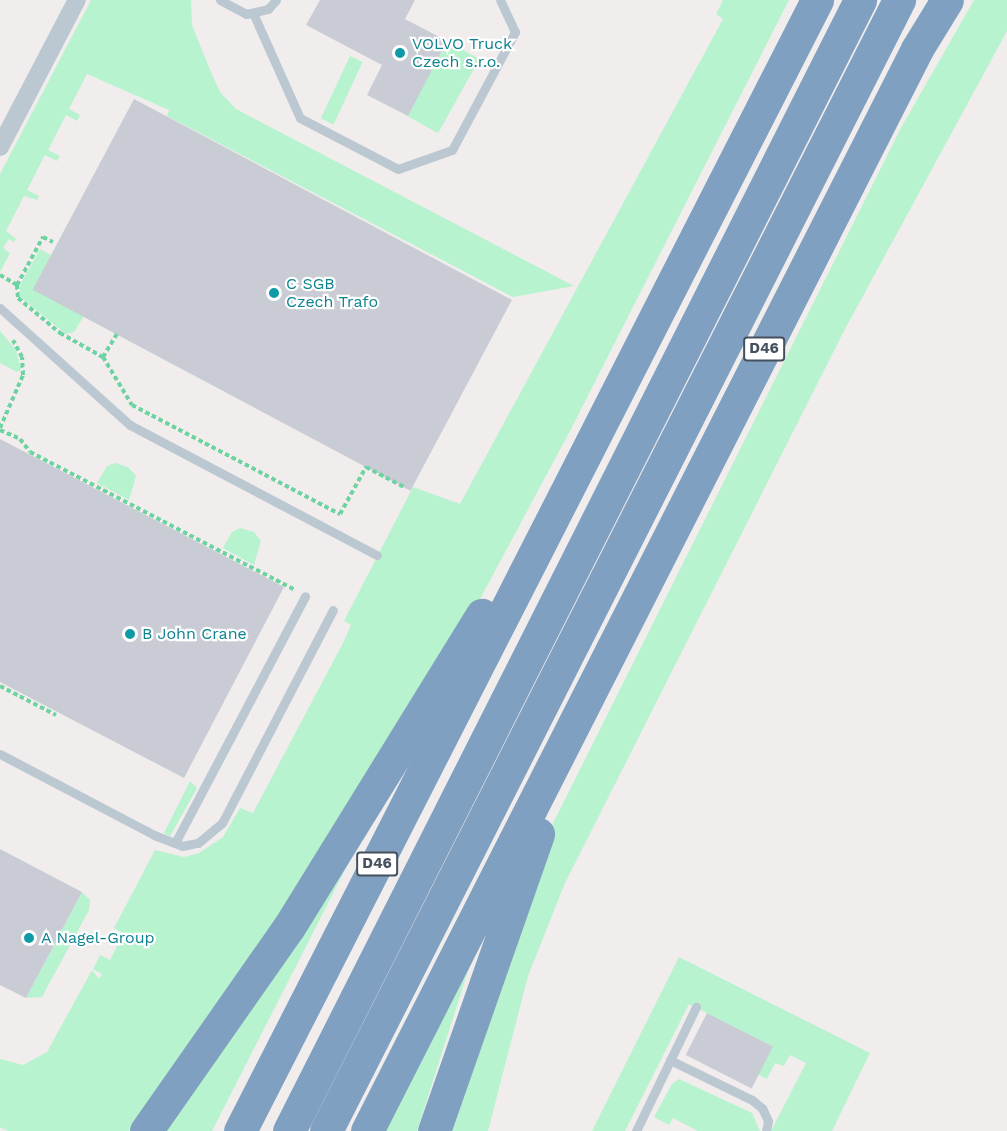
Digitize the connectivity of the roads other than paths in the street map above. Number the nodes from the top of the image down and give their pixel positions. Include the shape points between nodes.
1 (77, 0) edge
2 (220, 0) edge
3 (276, 0) edge
4 (500, 0) edge
5 (817, 0) edge
6 (860, 0) edge
7 (899, 0) edge
8 (947, 0) edge
9 (253, 13) junction
10 (0, 147) edge
11 (0, 308) edge
12 (610, 403) junction
13 (376, 555) dead end
14 (305, 596) road end
15 (333, 610) dead end
16 (586, 700) junction
17 (0, 754) edge
18 (175, 843) junction
19 (696, 1007) dead end
20 (670, 1060) junction
21 (146, 1131) edge
22 (240, 1131) edge
23 (289, 1131) edge
24 (326, 1131) edge
25 (367, 1131) edge
26 (434, 1131) edge
27 (636, 1131) edge
28 (766, 1131) edge

1 - 10 street
2 - 9 lane via 246,14
3 - 9 lane via 268,9
4 - 9 lane via 515,32 452,150 398,169 300,118
5 - 12 highway, D46
6 - 23 highway
7 - 24 highway
8 - 16 highway, D46 via 917,49
11 - 13 lane via 130,425
12 - 21 highway via 289,927
12 - 22 highway, D46
14 - 18 lane
15 - 18 lane via 222,823 198,843
16 - 25 highway, D46
16 - 26 highway via 475,1005
17 - 18 lane
19 - 20 lane
20 - 27 lane
20 - 28 lane via 752,1100 762,1108 768,1121

